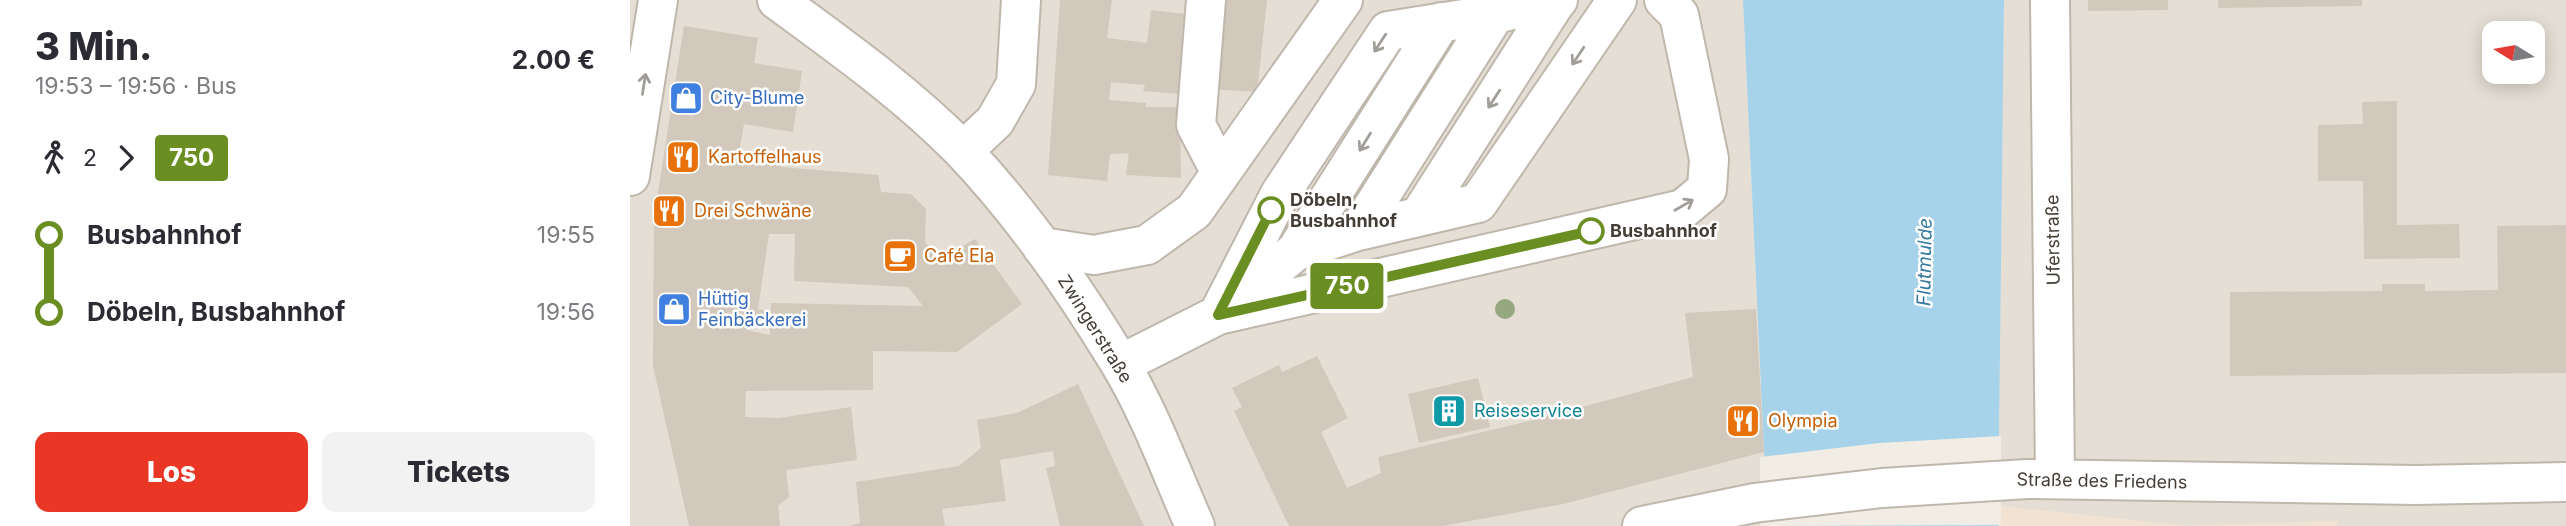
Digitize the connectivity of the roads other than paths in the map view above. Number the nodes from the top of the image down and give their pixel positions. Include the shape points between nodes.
1 (658, 0) edge
2 (777, 0) edge
3 (1021, 0) edge
4 (1206, 0) edge
5 (1343, 0) edge
6 (1557, 0) edge
7 (1617, 0) edge
8 (1664, 0) edge
9 (2050, 0) edge
10 (1495, 14) junction
11 (1441, 22) junction
12 (963, 151) junction
13 (1221, 173) junction
14 (630, 176) edge
15 (1420, 215) junction
16 (1358, 231) junction
17 (1042, 247) junction
18 (1296, 251) junction
19 (1218, 315) junction
20 (1121, 364) junction
21 (2055, 480) junction
22 (2566, 482) edge
23 (1195, 526) edge
24 (1642, 526) edge

14 -> 1 street
2 - 12 street, Zwingerstraße via 860,60
3 - 12 street via 1016,84 995,121
4 - 13 street via 1196,125
5 - 13 street
6 - 10 street
6 -> 15 street
7 -> 15 street via 1478,203
19 -> 8 street via 1683,209 1707,189 1709,159 1679,15
9 - 21 street, Uferstraße
10 - 11 street
10 - 16 street
11 -> 18 street
11 -> 19 street via 1388,30 1280,194
12 - 17 street, Zwingerstraße
13 - 17 street via 1194,211 1147,245 1094,255
15 - 16 street
16 - 18 street
17 - 20 street, Zwingerstraße
18 - 19 street
19 - 20 street
20 - 23 street, Zwingerstraße
21 - 22 street, Straße des Friedens via 2416,485
21 - 24 street, Straße des Friedens via 1882,488 1754,503

